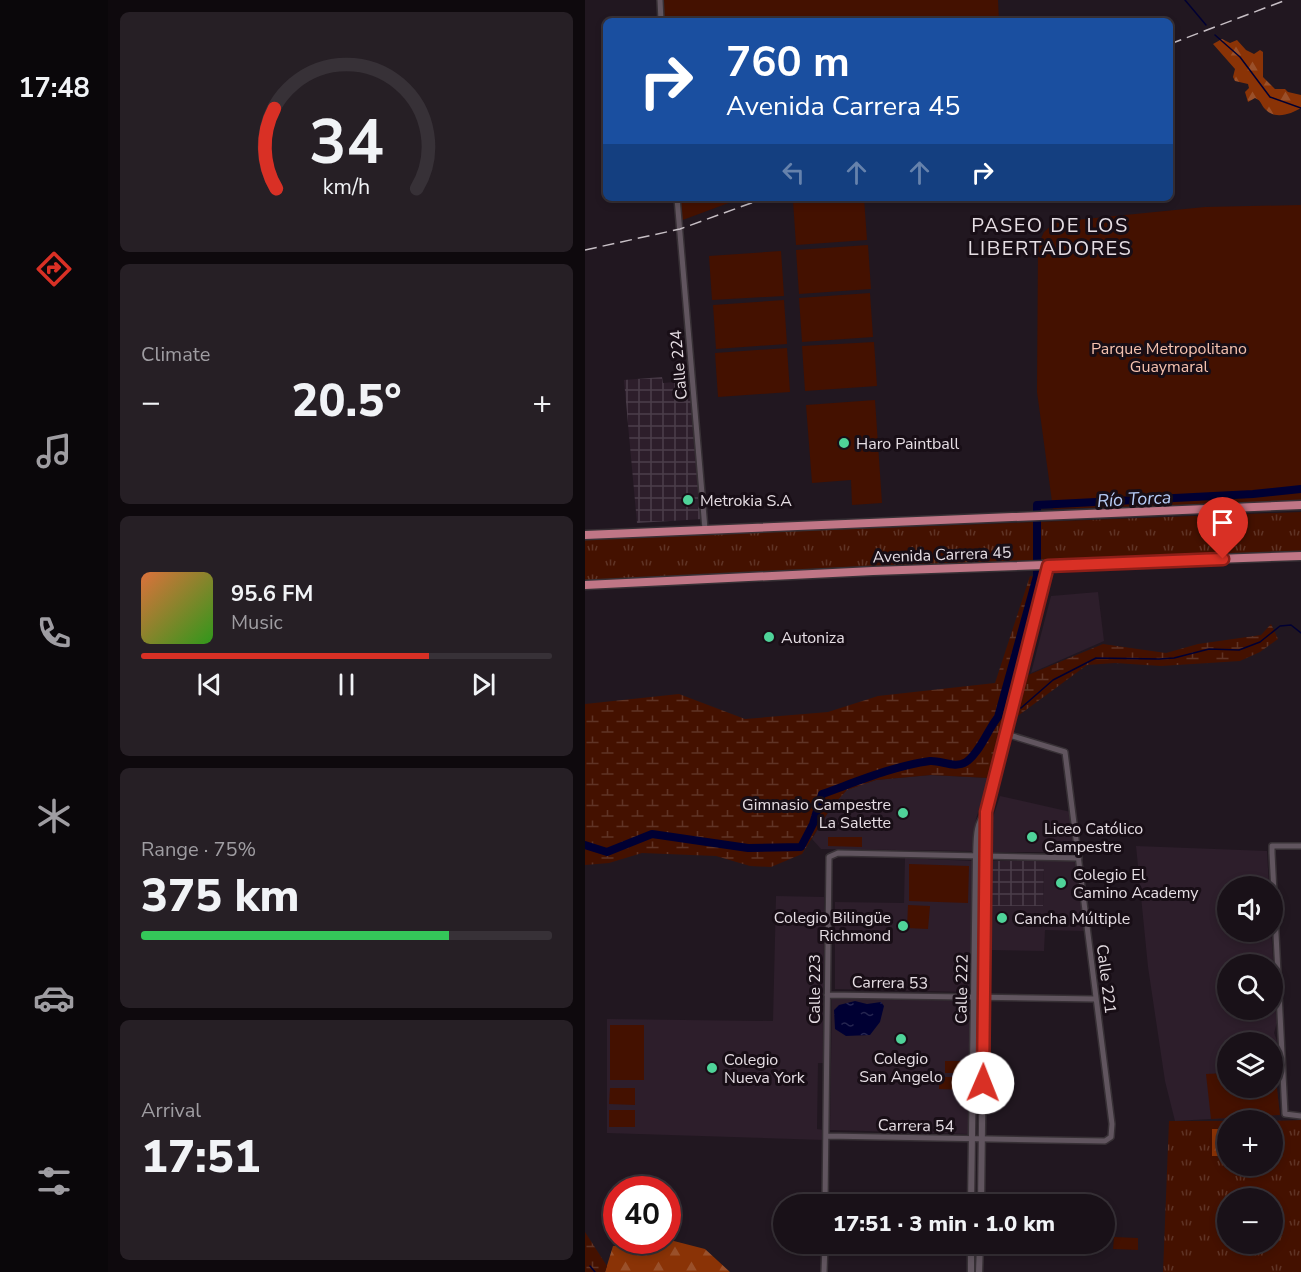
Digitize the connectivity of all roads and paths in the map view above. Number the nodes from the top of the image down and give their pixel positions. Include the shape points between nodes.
1 (660, 0) edge
2 (661, 18) edge
3 (677, 201) edge
4 (1301, 505) edge
5 (705, 529) junction
6 (585, 535) edge
7 (1301, 556) edge
8 (1048, 566) junction
9 (585, 585) edge
10 (1006, 734) junction
11 (986, 812) junction
12 (1301, 846) edge
13 (976, 857) junction
14 (985, 857) junction
15 (1079, 858) junction
16 (827, 995) junction
17 (974, 998) junction
18 (985, 998) junction
19 (1095, 999) junction
20 (1301, 1116) edge
21 (827, 1136) junction
22 (1111, 1137) joint
23 (972, 1139) junction
24 (983, 1139) junction
25 (825, 1194) edge
26 (971, 1194) edge
27 (981, 1194) edge
28 (825, 1254) edge
29 (971, 1254) edge
30 (980, 1254) edge
31 (824, 1272) edge
32 (971, 1272) edge
33 (979, 1272) edge

1 - 2 street
3 - 5 street, Calle 224
4 - 5 highway, Avenida Carrera 45
5 - 6 highway, Avenida Carrera 45
7 - 8 highway, Avenida Carrera 45
8 - 9 highway, Avenida Carrera 45
8 - 10 street, Calle 222
10 - 11 street, Calle 222
10 - 15 street, Calle 221 via 1065,752
11 - 13 street, Calle 222 via 979,824
11 - 14 street, Calle 222
12 - 20 street via 1272,846 1287,1116
13 - 14 street
13 - 16 street, Calle 223 via 838,853 829,856
13 - 17 street, Calle 222
14 - 15 street
14 - 18 street, Calle 222
15 - 19 street, Calle 221
16 - 17 street, Carrera 53
16 - 21 street, Calle 223
17 - 18 street, Carrera 53
17 - 23 street, Calle 222
18 - 19 street, Carrera 53
18 - 24 street, Calle 222
19 - 22 street, Calle 221
21 - 23 street, Carrera 54
21 - 25 street, Calle 223
22 - 24 street, Carrera 54 via 1105,1141
23 - 24 street, Carrera 54
23 - 26 street, Calle 222
24 - 27 street, Calle 222
28 - 31 street
29 - 32 street
30 - 33 street

